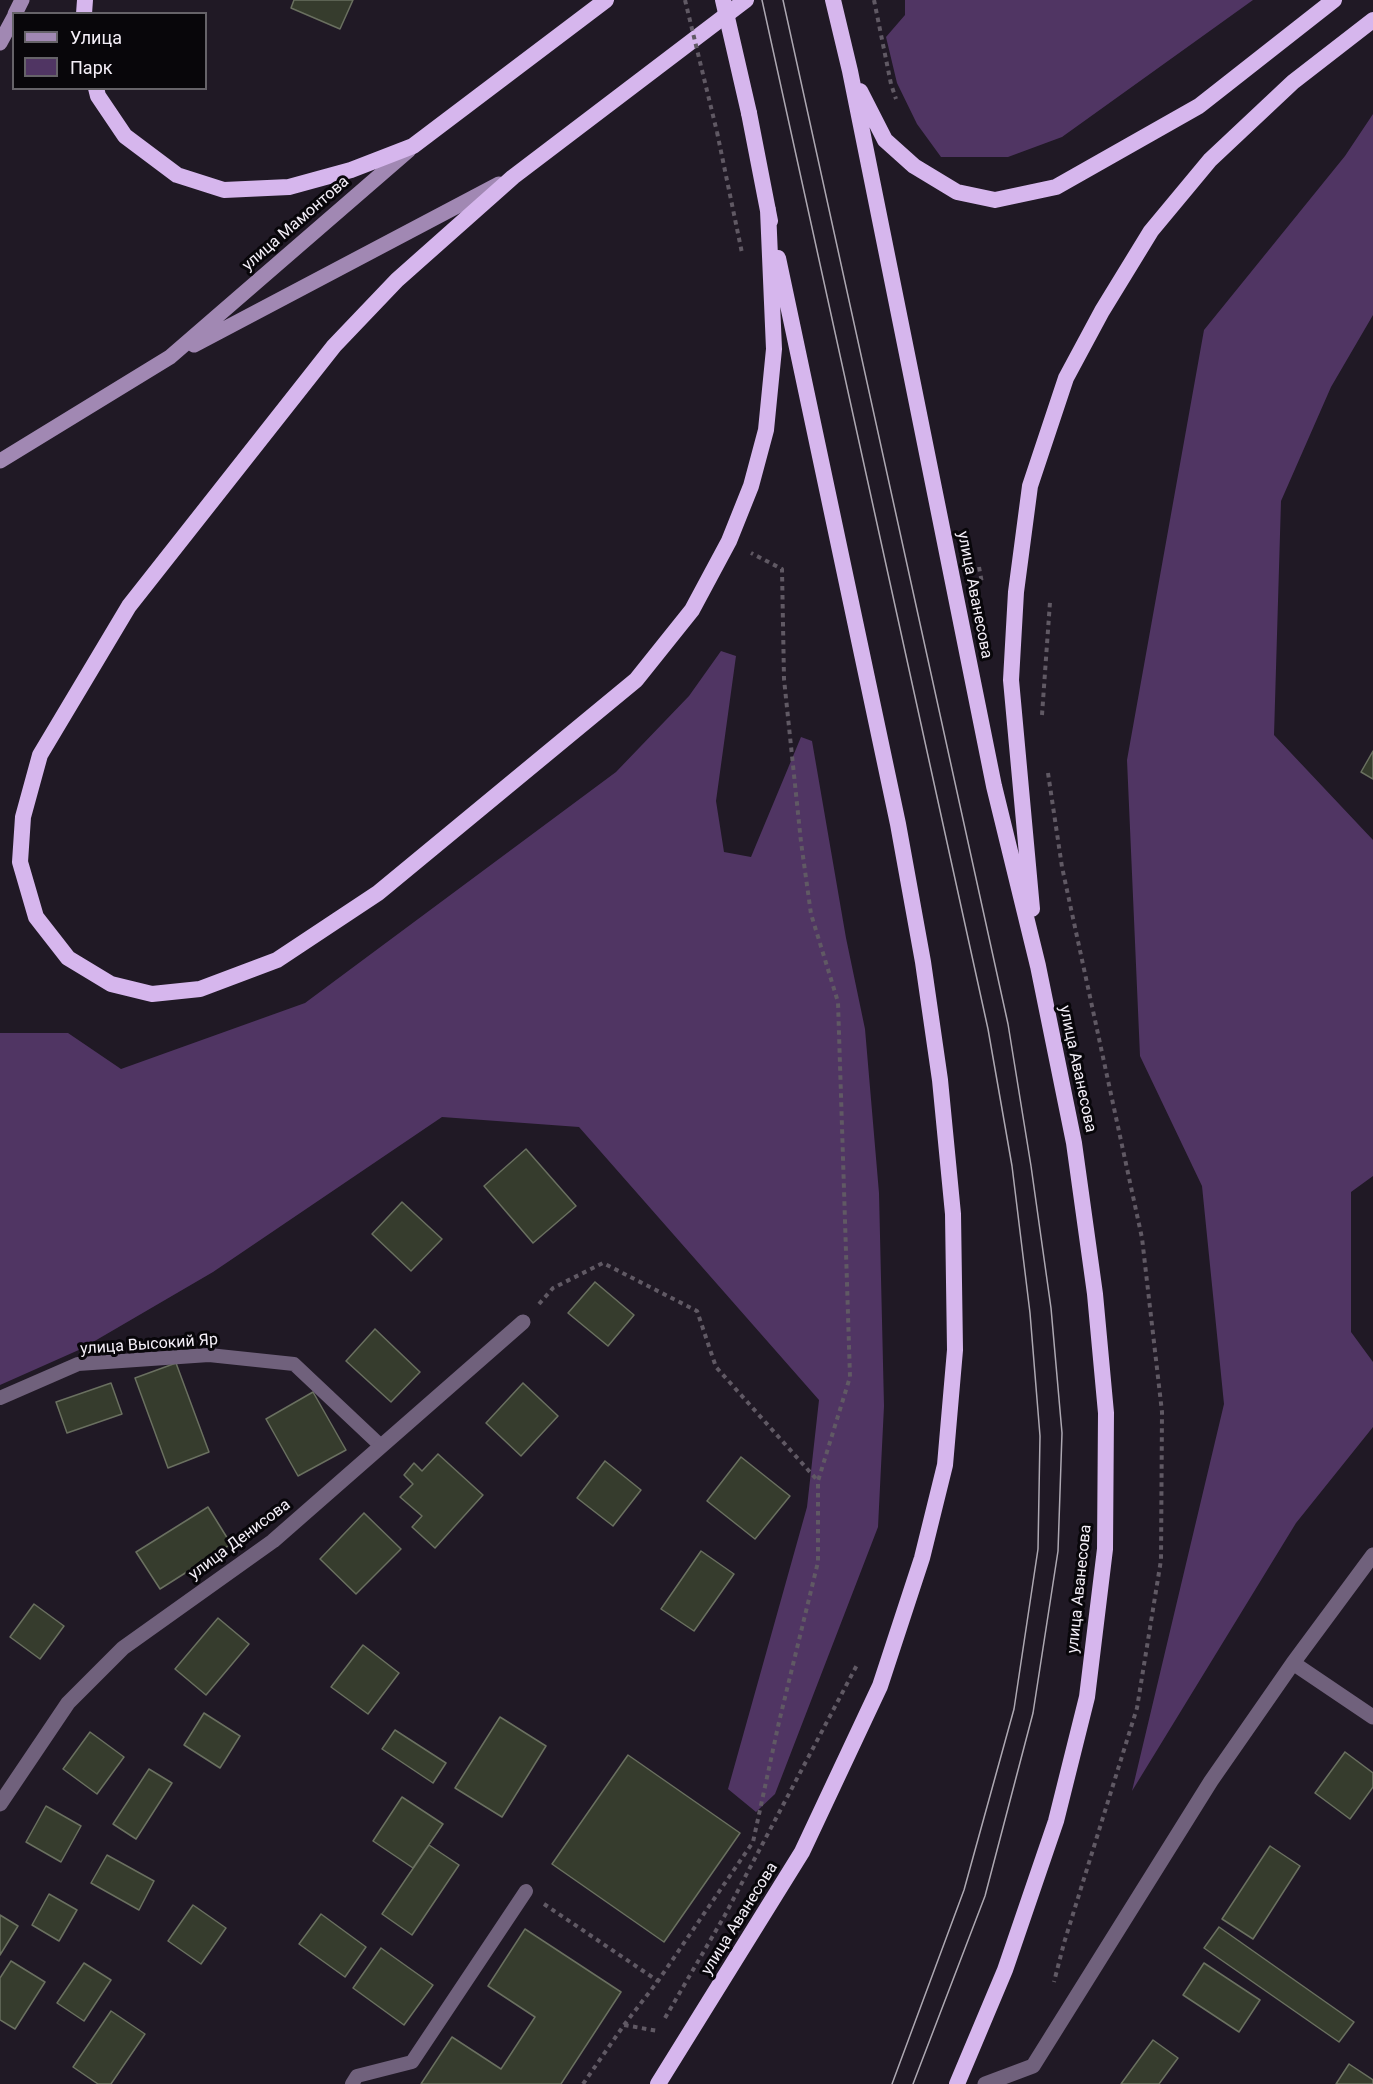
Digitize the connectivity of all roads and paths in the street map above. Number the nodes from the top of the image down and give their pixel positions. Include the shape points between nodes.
1 (606, 0) edge
2 (685, 0) edge
3 (723, 0) edge
4 (746, 0) edge
5 (832, 0) edge
6 (874, 0) edge
7 (1334, 0) edge
8 (12, 19) edge
9 (1373, 20) edge
10 (0, 43) edge
11 (848, 64) junction
12 (96, 90) edge
13 (898, 106) dead end
14 (413, 146) junction
15 (513, 177) junction
16 (768, 210) junction
17 (742, 255) dead end
18 (170, 357) junction
19 (0, 461) edge
20 (729, 541) junction
21 (1038, 966) junction
22 (523, 1323) joint
23 (0, 1398) edge
24 (381, 1446) junction
25 (818, 1481) junction
26 (1373, 1555) edge
27 (858, 1661) dead end
28 (1293, 1663) junction
29 (1373, 1717) edge
30 (0, 1804) edge
31 (526, 1892) joint
32 (658, 1981) junction
33 (624, 2025) junction
34 (658, 2031) junction
35 (675, 2058) junction
36 (352, 2084) edge
37 (584, 2084) edge
38 (658, 2084) edge
39 (957, 2084) edge
40 (985, 2084) edge

1 - 14 highway, улица Мамонтова
2 - 17 path, bridge
3 - 16 highway, улица Аванесова, bridge
4 - 15 highway
5 - 11 highway
6 - 13 path
7 - 11 highway via 1198,106 1056,188 995,200 957,192 906,160 885,140
8 - 10 main road
9 - 21 highway via 1293,82 1210,160 1151,231 1066,378 1030,486 1016,592 1011,680
11 - 21 highway, улица Аванесова via 994,786
12 - 14 highway via 125,136 177,175 224,190 289,188
14 - 18 main road, улица Мамонтова
15 - 18 main road
15 - 20 highway via 397,280 334,346 129,606 40,755 23,817 20,862 36,918 68,958 111,984 152,993 200,989 277,960 378,893 636,680 692,610
16 - 20 highway via 774,349 766,430 751,486
16 - 35 highway, улица Аванесова via 898,824 923,962 953,1214 955,1350 945,1465 922,1558 880,1686 802,1852
18 - 19 main road, улица Мамонтова
20 - 25 path via 782,569 784,679 801,842 811,914 838,1002 850,1377
21 - 39 highway, улица Аванесова via 1074,1143 1095,1294 1106,1413 1105,1549 1087,1697 1056,1821 1005,1970
22 - 24 street, улица Денисова
22 - 25 path via 553,1288 603,1263 697,1311 716,1367
23 - 24 lane, улица Высокий Яр via 78,1364 210,1355 294,1364
24 - 30 street, улица Денисова via 273,1541 123,1647 68,1702
25 - 32 path via 818,1562 753,1842
26 - 28 street
27 - 34 path via 725,1915
28 - 29 street
28 - 40 street via 1211,1781 1033,2066
31 - 32 path
31 - 36 lane via 412,2062 357,2076
32 - 33 path
33 - 34 path
33 - 37 path
34 - 35 path
35 - 38 highway, улица Аванесова

